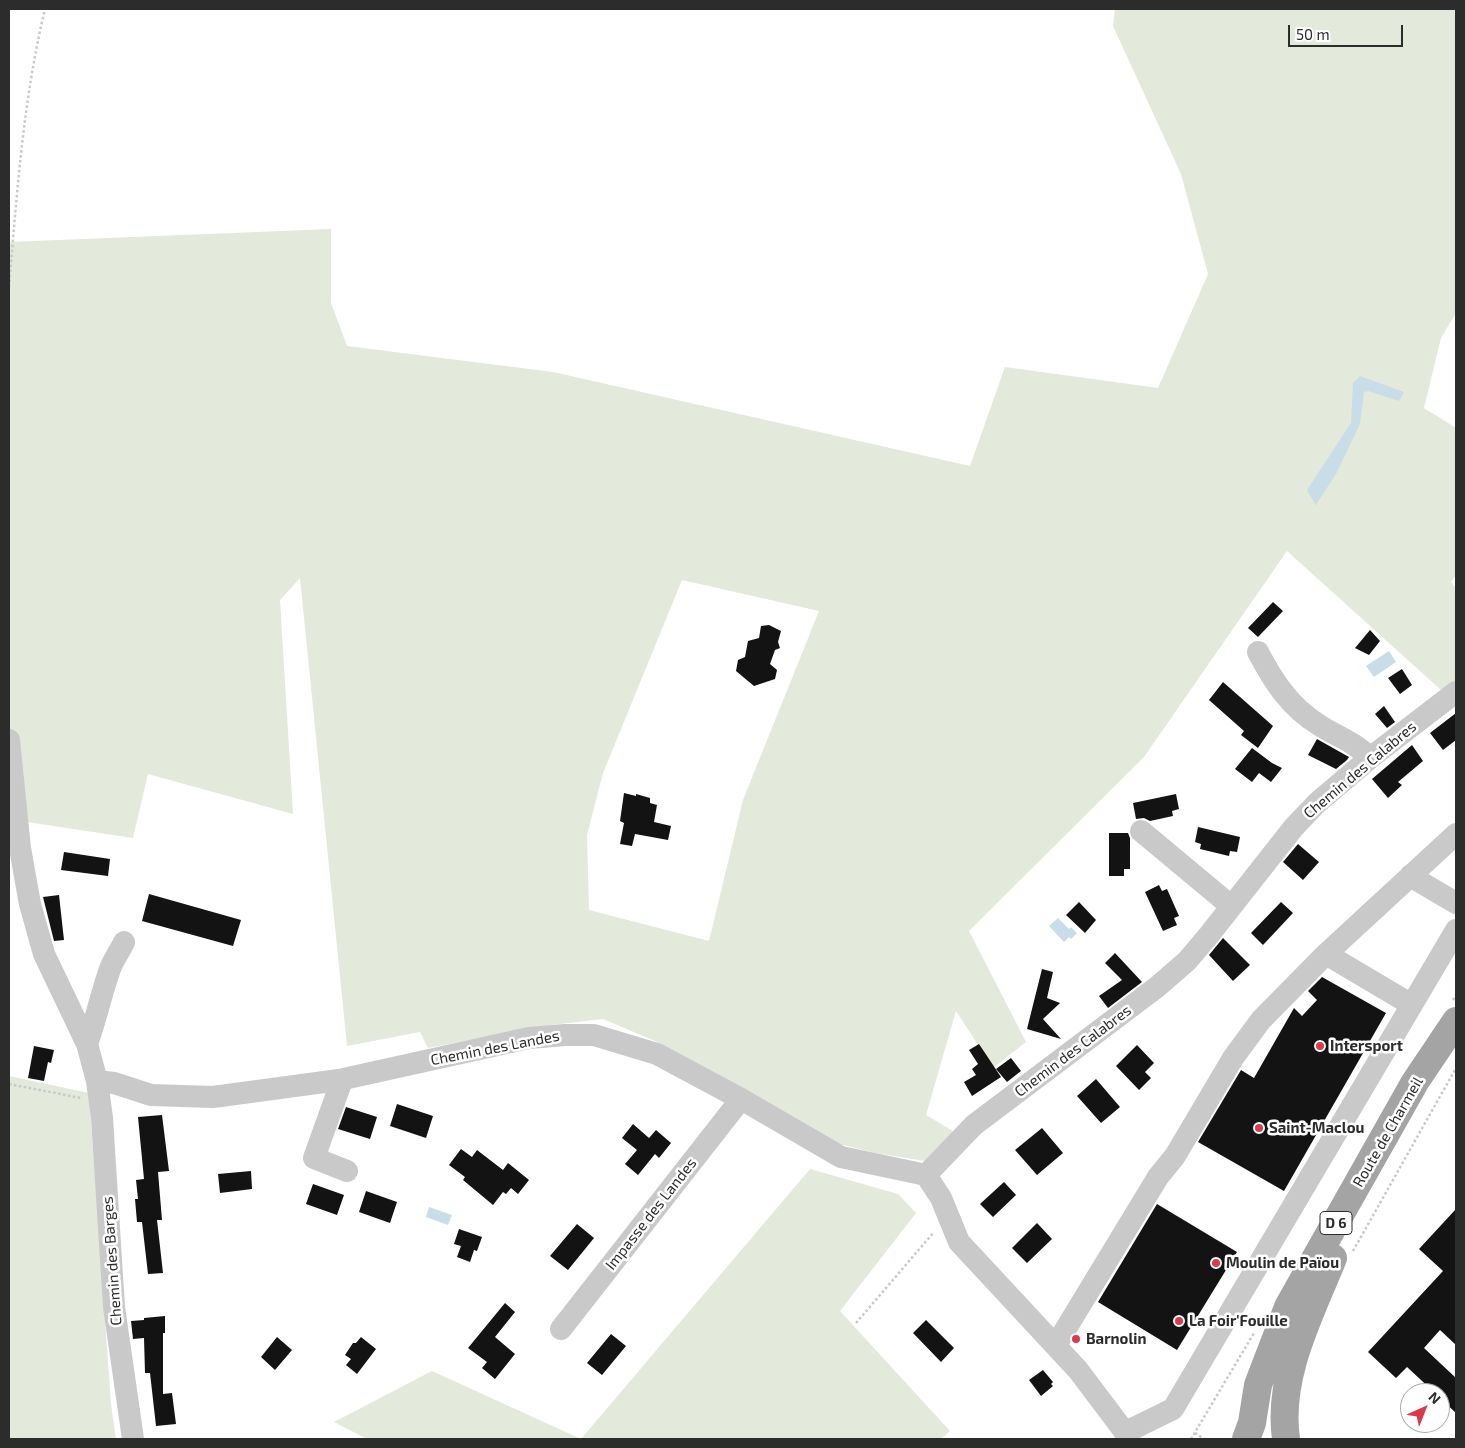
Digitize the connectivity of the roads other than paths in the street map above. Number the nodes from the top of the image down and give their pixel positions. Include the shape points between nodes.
1 (1258, 652) dead end
2 (1456, 692) edge
3 (9, 740) edge
4 (1370, 758) junction
5 (1141, 831) dead end
6 (1456, 834) edge
7 (1410, 876) junction
8 (1456, 903) edge
9 (1230, 906) junction
10 (1456, 930) edge
11 (124, 942) dead end
12 (1326, 954) junction
13 (1412, 1004) junction
14 (1456, 1020) edge
15 (1456, 1040) edge
16 (87, 1044) junction
17 (342, 1080) junction
18 (98, 1091) junction
19 (741, 1099) junction
20 (347, 1171) dead end
21 (926, 1175) junction
22 (1342, 1256) junction
23 (561, 1329) dead end
24 (1056, 1345) junction
25 (1128, 1437) edge
26 (133, 1439) edge
27 (1246, 1439) edge
28 (1266, 1439) edge
29 (1286, 1439) edge

1 - 4 street via 1272,678 1304,715 1362,749
2 - 4 street, Chemin des Calabres
3 - 16 street, Chemin des Barges via 20,848 30,904 44,954
4 - 9 street, Chemin des Calabres via 1294,827
5 - 9 street
6 - 7 street
7 - 8 street
7 - 12 street
9 - 21 street, Chemin des Calabres via 1187,961 974,1125
10 - 13 street
11 - 16 street via 102,990
12 - 13 street
12 - 24 street via 1261,1020 1233,1058
13 - 25 street via 1173,1408 1130,1430
14 - 27 main road, Route de Charmeil / D 6 via 1415,1082 1288,1307 1258,1385
15 - 22 main road, Route de Charmeil / D 6
16 - 18 street, Chemin des Barges
17 - 18 street, Chemin des Landes via 213,1097 151,1095 114,1083
17 - 19 street, Chemin des Landes via 529,1038 594,1035 656,1054
17 - 20 street via 314,1158
18 - 26 street, Chemin des Barges via 114,1308
19 - 21 street, Chemin des Landes via 840,1157
19 - 23 street, Impasse des Landes
21 - 24 street via 941,1198 959,1242
22 - 28 main road, Route de Charmeil / D 6 via 1285,1339
22 - 29 main road via 1297,1347 1286,1387
24 - 25 street

